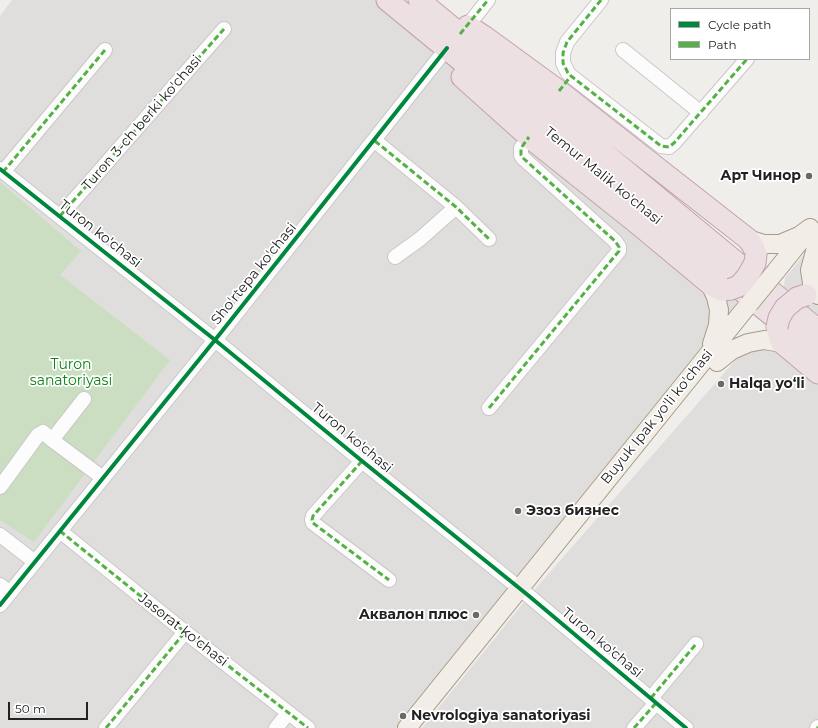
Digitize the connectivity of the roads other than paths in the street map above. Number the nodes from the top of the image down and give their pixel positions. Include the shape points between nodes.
1 (386, 0) edge
2 (419, 0) edge
3 (427, 0) edge
4 (488, 0) edge
5 (601, 0) edge
6 (224, 29) dead end
7 (454, 41) junction
8 (105, 50) dead end
9 (623, 50) dead end
10 (746, 60) edge
11 (565, 83) junction
12 (701, 113) junction
13 (529, 137) junction
14 (374, 141) junction
15 (2, 170) edge
16 (456, 207) junction
17 (60, 216) junction
18 (816, 231) edge
19 (489, 239) dead end
20 (752, 247) junction
21 (395, 257) dead end
22 (710, 284) junction
23 (814, 295) edge
24 (818, 330) edge
25 (779, 335) junction
26 (215, 340) junction
27 (818, 353) edge
28 (711, 359) junction
29 (818, 374) edge
30 (84, 398) dead end
31 (489, 408) dead end
32 (52, 440) junction
33 (362, 461) junction
34 (103, 478) junction
35 (0, 487) edge
36 (60, 531) junction
37 (0, 535) edge
38 (35, 562) junction
39 (389, 580) dead end
40 (5, 589) edge
41 (524, 592) junction
42 (0, 605) edge
43 (185, 632) junction
44 (696, 644) dead end
45 (653, 700) junction
46 (288, 713) junction
47 (106, 728) edge
48 (276, 728) edge
49 (308, 728) edge
50 (407, 728) edge
51 (422, 728) edge
52 (634, 728) edge
53 (686, 728) edge

1 - 7 highway, Temur Malik ko'chasi
2 - 7 highway, Temur Malik ko'chasi
3 - 7 highway
4 - 7 street, Sho'rtepa ko'chasi
5 - 11 street via 564,47 562,58 568,73
6 - 17 street, Turon 3-ch berki ko'chasi
7 - 11 highway via 485,37
7 - 13 highway via 458,75
7 - 14 street, Sho'rtepa ko'chasi
7 - 24 highway, Temur Malik ko'chasi
7 - 27 highway, Temur Malik ko'chasi
8 - 15 street
9 - 12 street
10 - 12 street
11 - 12 street via 665,147 674,143
11 - 20 highway
13 - 22 highway
13 - 31 street via 521,148 523,158 615,241 619,251
14 - 16 street
14 - 26 street, Sho'rtepa ko'chasi
15 - 17 street, Turon ko'chasi
16 - 19 street
16 - 21 street
17 - 26 street, Turon ko'chasi
18 - 20 main road via 780,244
18 - 23 main road via 810,270
18 - 28 main road, Buyuk Ipak yo'li ko'chasi, bridge
20 - 22 highway, bridge via 755,263 747,278 738,286 731,290 721,290
22 - 28 main road via 718,301 720,315
23 - 25 highway, bridge via 797,298 787,307 780,318
25 - 28 main road via 748,343
25 - 29 highway
26 - 33 street, Turon ko'chasi
26 - 34 street, Sho'rtepa ko'chasi
28 - 41 main road, Buyuk Ipak yo'li ko'chasi
30 - 32 street
32 - 34 street
32 - 35 street via 43,432 38,435
33 - 39 street via 312,520
33 - 41 street, Turon ko'chasi
34 - 36 street, Sho'rtepa ko'chasi
36 - 38 street, Sho'rtepa ko'chasi
36 - 43 street, Jasorat ko'chasi
37 - 38 street
38 - 40 street, Sho'rtepa ko'chasi
40 - 42 street, Sho'rtepa ko'chasi
41 - 45 street, Turon ko'chasi
41 - 50 main road, Buyuk Ipak yo'li ko'chasi
41 - 51 main road, Buyuk Ipak yo'li ko'chasi
43 - 46 street, Jasorat ko'chasi
43 - 47 street
44 - 45 street
45 - 52 street
45 - 53 street, Turon ko'chasi
46 - 48 street
46 - 49 street, Jasorat ko'chasi

